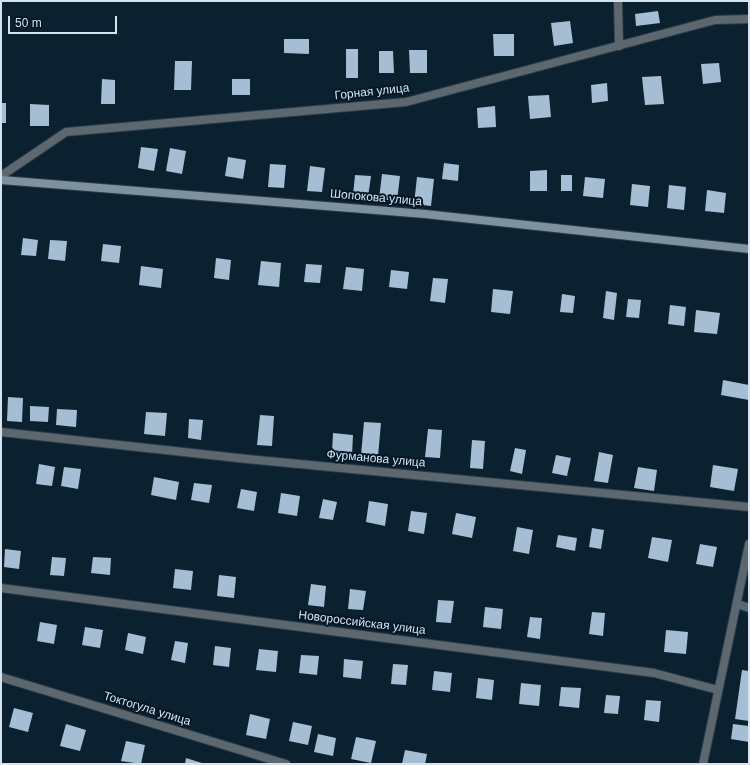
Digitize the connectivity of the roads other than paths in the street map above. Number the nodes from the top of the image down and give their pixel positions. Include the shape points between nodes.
1 (618, 1) edge
2 (749, 19) edge
3 (619, 46) junction
4 (1, 176) edge
5 (1, 180) edge
6 (749, 249) edge
7 (1, 432) edge
8 (749, 507) edge
9 (749, 544) edge
10 (1, 588) edge
11 (738, 604) junction
12 (749, 608) edge
13 (1, 677) edge
14 (718, 690) junction
15 (286, 764) edge
16 (704, 764) edge

1 - 3 street
2 - 3 street, Горная улица via 715,20
3 - 4 street, Горная улица via 406,102 66,132
5 - 6 street, Шопокова улица via 425,214
7 - 8 street, Фурманова улица via 255,460
9 - 11 street
10 - 14 street, Новороссийская улица via 654,672
11 - 12 street
11 - 14 street
13 - 15 street, Токтогула улица
14 - 16 street

